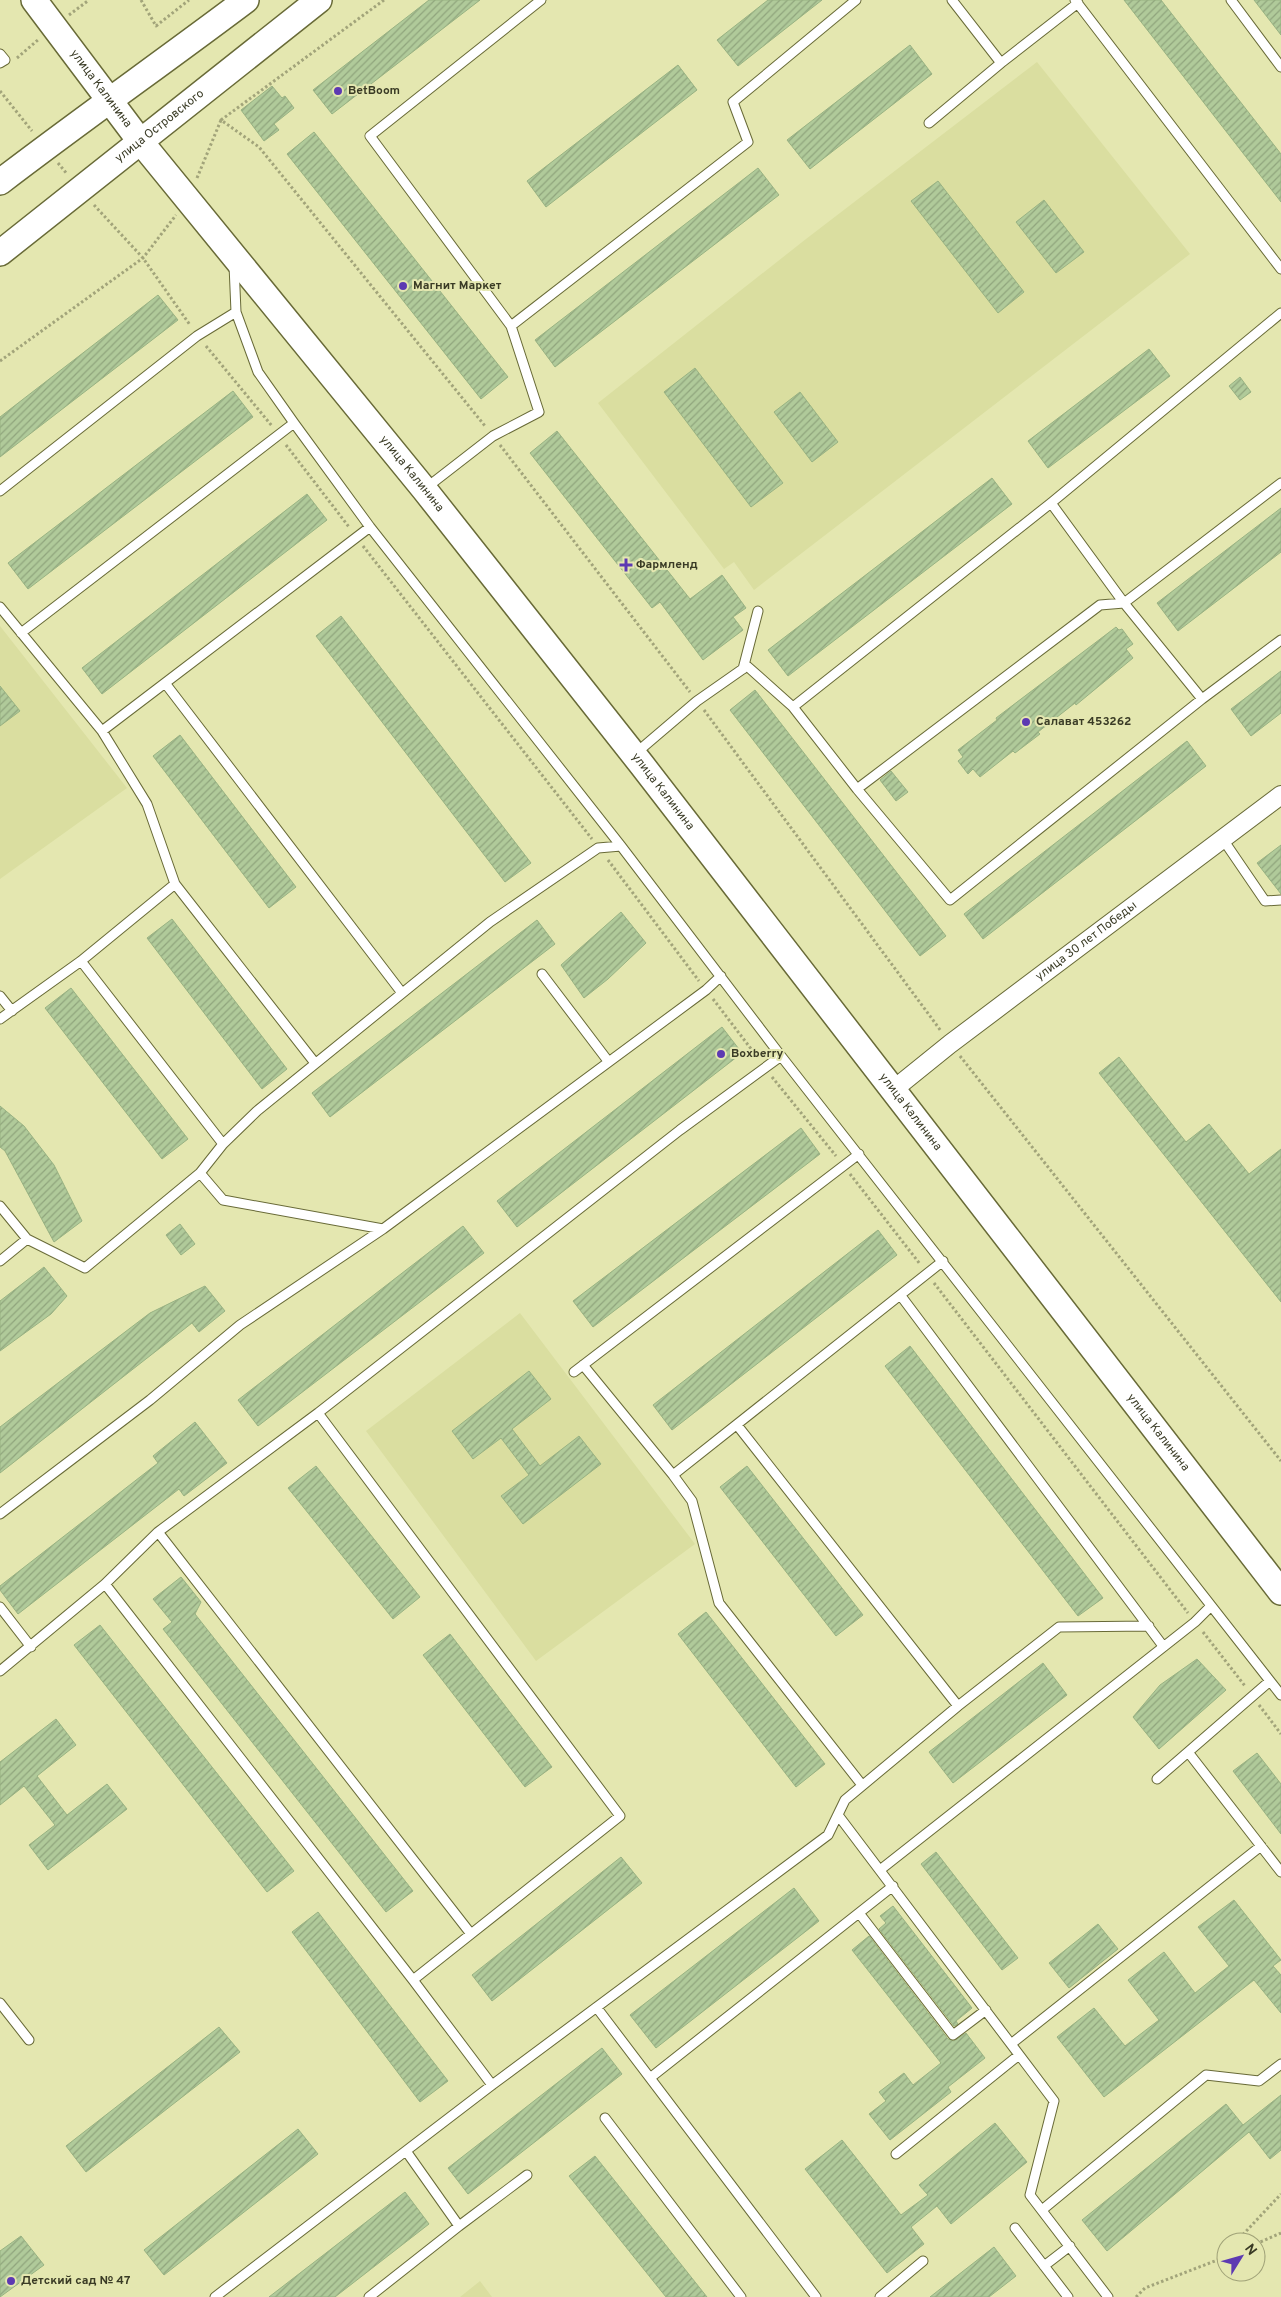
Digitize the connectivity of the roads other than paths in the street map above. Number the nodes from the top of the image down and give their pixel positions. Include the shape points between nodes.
1 (34, 0) edge
2 (246, 0) edge
3 (319, 0) edge
4 (541, 0) edge
5 (856, 0) edge
6 (952, 0) edge
7 (1230, 0) edge
8 (1076, 2) edge
9 (0, 54) edge
10 (0, 63) edge
11 (1001, 64) junction
12 (1281, 67) edge
13 (108, 100) junction
14 (929, 123) dead end
15 (140, 141) junction
16 (0, 182) edge
17 (0, 253) edge
18 (234, 254) junction
19 (1281, 269) edge
20 (236, 312) junction
21 (1281, 313) edge
22 (511, 326) junction
23 (294, 423) junction
24 (1281, 483) edge
25 (424, 489) junction
26 (0, 491) edge
27 (1051, 503) junction
28 (370, 527) junction
29 (1124, 603) junction
30 (0, 607) edge
31 (758, 611) dead end
32 (21, 633) junction
33 (1281, 640) edge
34 (743, 669) junction
35 (165, 683) junction
36 (1202, 699) junction
37 (793, 707) junction
38 (102, 731) junction
39 (634, 755) junction
40 (858, 789) junction
41 (1281, 795) edge
42 (1222, 838) junction
43 (621, 846) junction
44 (175, 884) junction
45 (1281, 900) edge
46 (81, 961) junction
47 (542, 974) dead end
48 (721, 976) junction
49 (402, 993) junction
50 (0, 996) edge
51 (12, 1011) junction
52 (0, 1019) edge
53 (781, 1056) junction
54 (608, 1061) junction
55 (315, 1064) junction
56 (893, 1090) junction
57 (223, 1144) junction
58 (859, 1154) junction
59 (200, 1173) junction
60 (0, 1206) edge
61 (383, 1230) junction
62 (27, 1239) junction
63 (0, 1261) edge
64 (943, 1261) junction
65 (901, 1296) junction
66 (583, 1365) junction
67 (574, 1372) dead end
68 (318, 1413) junction
69 (737, 1425) junction
70 (673, 1475) junction
71 (0, 1514) edge
72 (158, 1532) junction
73 (105, 1584) junction
74 (1281, 1592) edge
75 (0, 1607) edge
76 (1210, 1607) junction
77 (1148, 1626) junction
78 (1163, 1646) junction
79 (31, 1647) junction
80 (0, 1671) edge
81 (1270, 1682) junction
82 (1281, 1696) edge
83 (958, 1706) junction
84 (1188, 1752) junction
85 (1157, 1779) dead end
86 (862, 1785) junction
87 (838, 1815) junction
88 (1261, 1846) junction
89 (880, 1870) junction
90 (1281, 1872) edge
91 (893, 1886) junction
92 (859, 1913) junction
93 (471, 1934) junction
94 (413, 1980) junction
95 (0, 2003) edge
96 (597, 2008) junction
97 (986, 2010) junction
98 (29, 2040) dead end
99 (1011, 2044) junction
100 (1019, 2055) junction
101 (1281, 2064) edge
102 (650, 2078) junction
103 (492, 2086) junction
104 (605, 2118) dead end
105 (406, 2151) junction
106 (896, 2154) dead end
107 (527, 2175) dead end
108 (1042, 2210) junction
109 (459, 2226) junction
110 (1015, 2228) dead end
111 (1070, 2246) junction
112 (923, 2261) dead end
113 (1044, 2266) junction
114 (215, 2297) edge
115 (369, 2297) edge
116 (741, 2297) edge
117 (816, 2297) edge
118 (880, 2297) edge
119 (1068, 2297) edge
120 (1108, 2297) edge

1 - 13 street, улица Калинина
2 - 13 street
3 - 15 street, улица Островского
4 - 22 lane via 370,136
5 - 22 lane via 733,102 748,142
6 - 11 lane
7 - 12 lane
8 - 11 lane
8 - 19 lane
9 - 10 lane via 5,60
11 - 14 lane
13 - 15 street, улица Калинина
13 - 16 street
15 - 17 street, улица Островского
15 - 18 street, улица Калинина
18 - 20 lane
18 - 25 street, улица Калинина
20 - 23 lane via 258,372
20 - 26 lane via 197,336
21 - 27 lane
22 - 25 lane via 539,412 493,436
23 - 28 lane
23 - 32 lane
24 - 29 lane
25 - 39 street, улица Калинина
27 - 29 lane
27 - 37 lane
28 - 35 lane
28 - 43 lane
29 - 36 lane
29 - 40 lane via 1100,604
30 - 32 lane
31 - 34 lane
32 - 38 lane
33 - 36 lane
34 - 37 lane via 747,666
34 - 39 lane via 697,701
35 - 38 lane
35 - 49 lane
36 - 40 lane via 950,900
37 - 40 lane
38 - 44 lane via 147,804
39 - 56 street, улица Калинина
41 - 42 street, улица 30 лет Победы
42 - 45 lane via 1265,901
42 - 56 street, улица 30 лет Победы
43 - 48 lane
43 - 49 lane via 598,848 490,922
44 - 46 lane
44 - 55 lane
46 - 51 lane
46 - 57 lane
47 - 54 lane
48 - 53 lane
48 - 54 lane
49 - 55 lane
50 - 51 lane
51 - 52 lane
53 - 58 lane
53 - 68 lane via 680,1130
54 - 61 lane
55 - 57 lane via 257,1111
56 - 74 street, улица Калинина
57 - 59 lane
58 - 64 lane
58 - 66 lane
59 - 61 lane via 223,1200
59 - 62 lane via 85,1268
60 - 62 lane
61 - 71 lane via 240,1325 150,1400
62 - 63 lane
64 - 65 lane
64 - 76 lane
65 - 69 lane
65 - 77 lane
66 - 67 lane
66 - 70 lane
68 - 72 lane
68 - 93 lane via 620,1816
69 - 70 lane
69 - 83 lane
70 - 86 lane via 692,1501 719,1604
72 - 73 lane
72 - 93 lane
73 - 79 lane
73 - 94 lane
75 - 79 lane
76 - 78 lane
76 - 81 lane
77 - 78 lane
77 - 83 lane via 1059,1627
78 - 89 lane
79 - 80 lane
81 - 82 lane
81 - 84 lane
83 - 86 lane
84 - 85 lane
84 - 88 lane
86 - 87 lane via 845,1800
87 - 89 lane
87 - 96 lane via 828,1835
88 - 90 lane
88 - 99 lane
89 - 91 lane
91 - 92 lane
91 - 97 lane
92 - 97 lane via 954,2035
92 - 102 lane
93 - 94 lane
94 - 103 lane
95 - 98 lane
96 - 102 lane
96 - 103 lane
97 - 99 lane
99 - 100 lane
100 - 106 lane
100 - 108 lane via 1054,2101 1030,2195
101 - 108 lane via 1259,2082 1206,2075
102 - 117 lane
103 - 105 lane
104 - 116 lane
105 - 109 lane
105 - 114 lane
107 - 109 lane
108 - 111 lane
109 - 115 lane
110 - 113 lane
111 - 113 lane
111 - 120 lane
112 - 118 lane
113 - 119 lane

